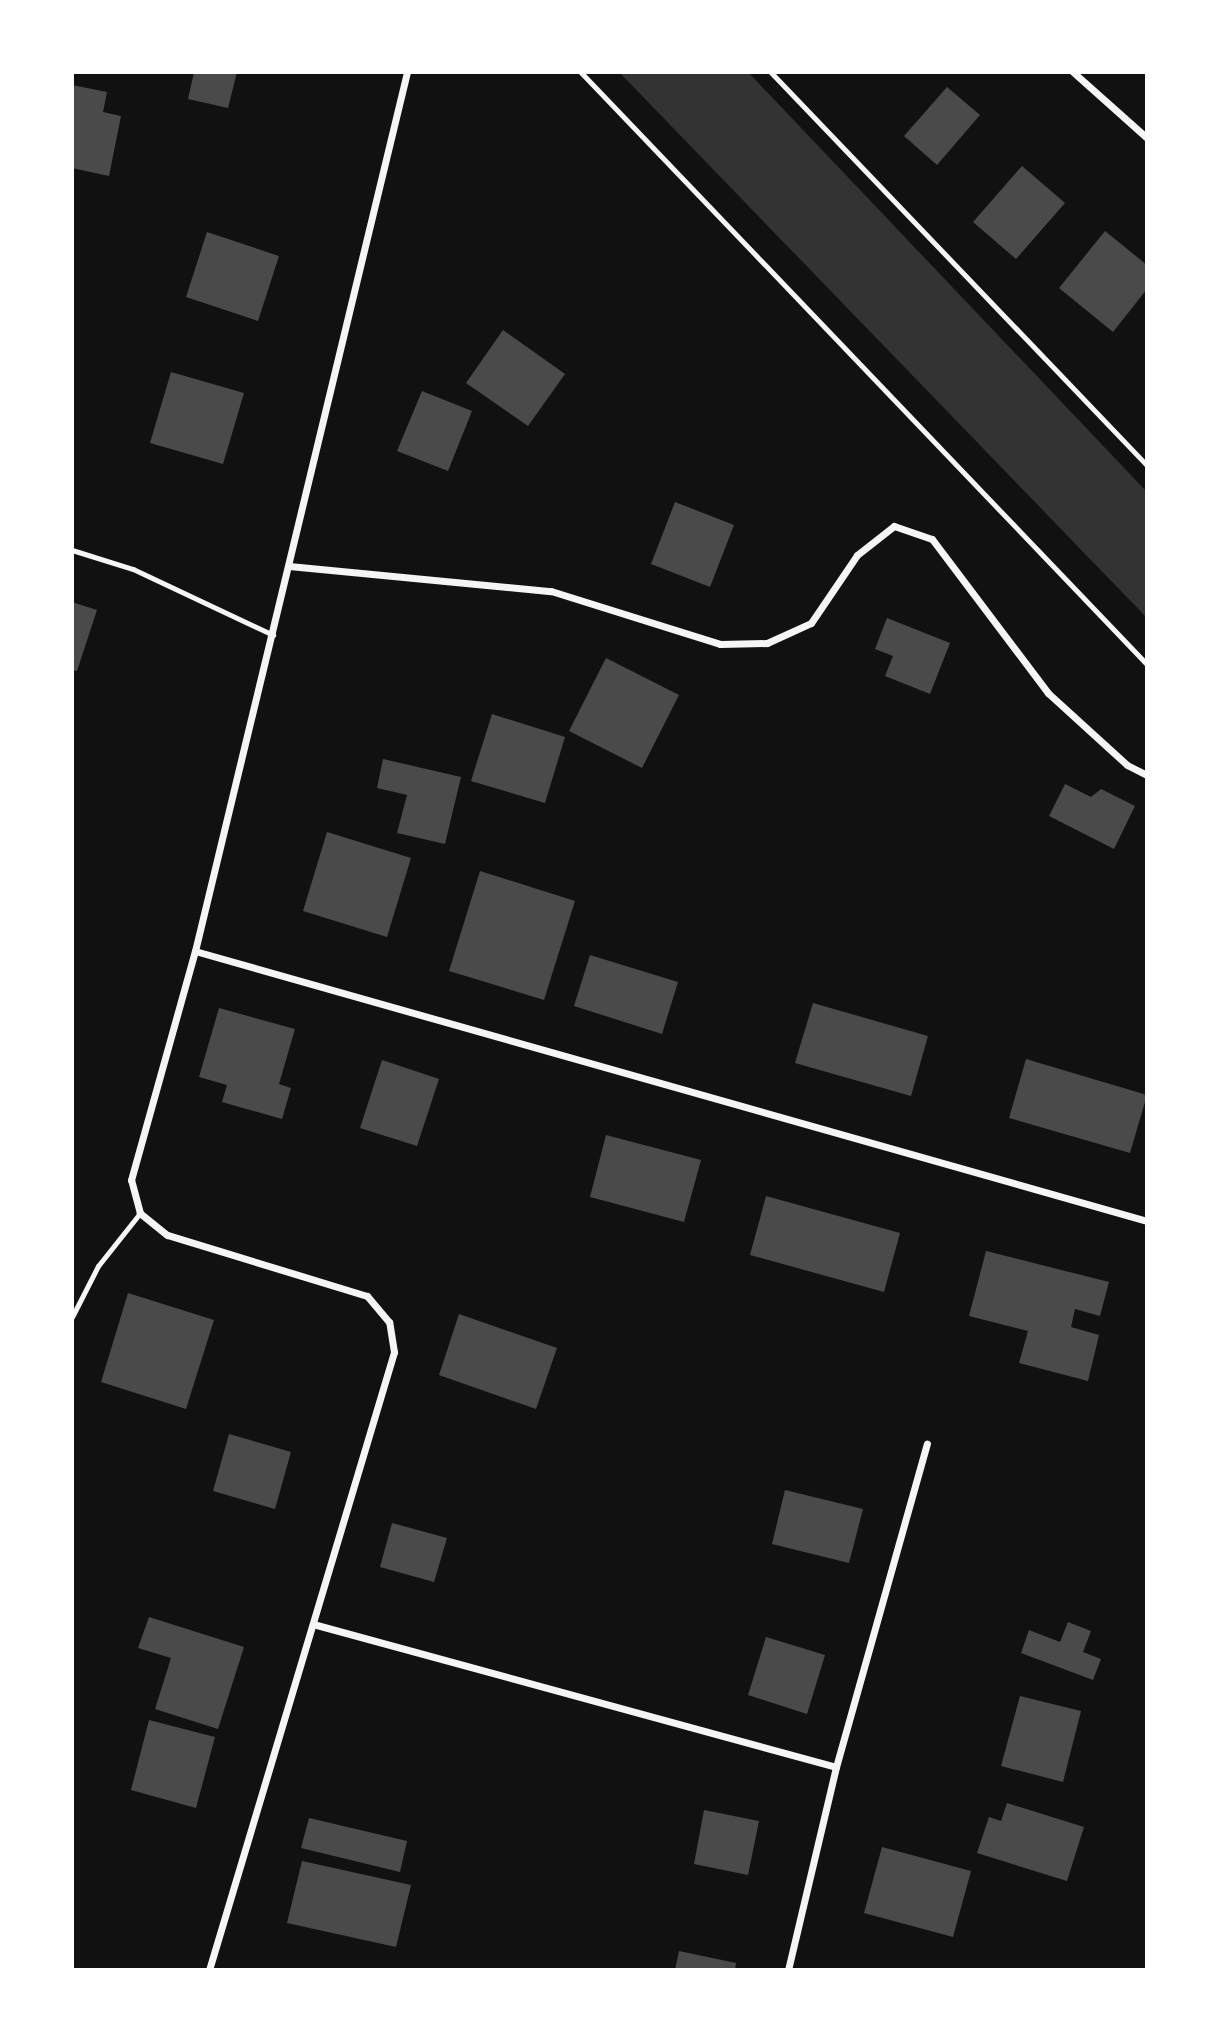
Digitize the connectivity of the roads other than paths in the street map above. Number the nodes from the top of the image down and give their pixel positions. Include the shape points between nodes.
1 (407, 72) edge
2 (1073, 72) edge
3 (1147, 138) edge
4 (72, 550) edge
5 (289, 566) junction
6 (272, 635) junction
7 (1147, 775) edge
8 (195, 951) junction
9 (140, 1213) junction
10 (1147, 1221) edge
11 (72, 1317) edge
12 (927, 1444) dead end
13 (313, 1624) junction
14 (836, 1767) junction
15 (209, 1970) edge
16 (788, 1970) edge

1 - 5 street
2 - 3 street
4 - 6 lane via 133,569
5 - 6 street
5 - 7 street via 551,591 720,644 767,643 811,623 857,555 894,526 932,539 1048,693 1128,765
6 - 8 street
8 - 9 street via 131,1180
8 - 10 street
9 - 11 lane via 98,1266
9 - 13 street via 167,1234 367,1296 389,1322 394,1352
12 - 14 street
13 - 14 street
13 - 15 street
14 - 16 street

